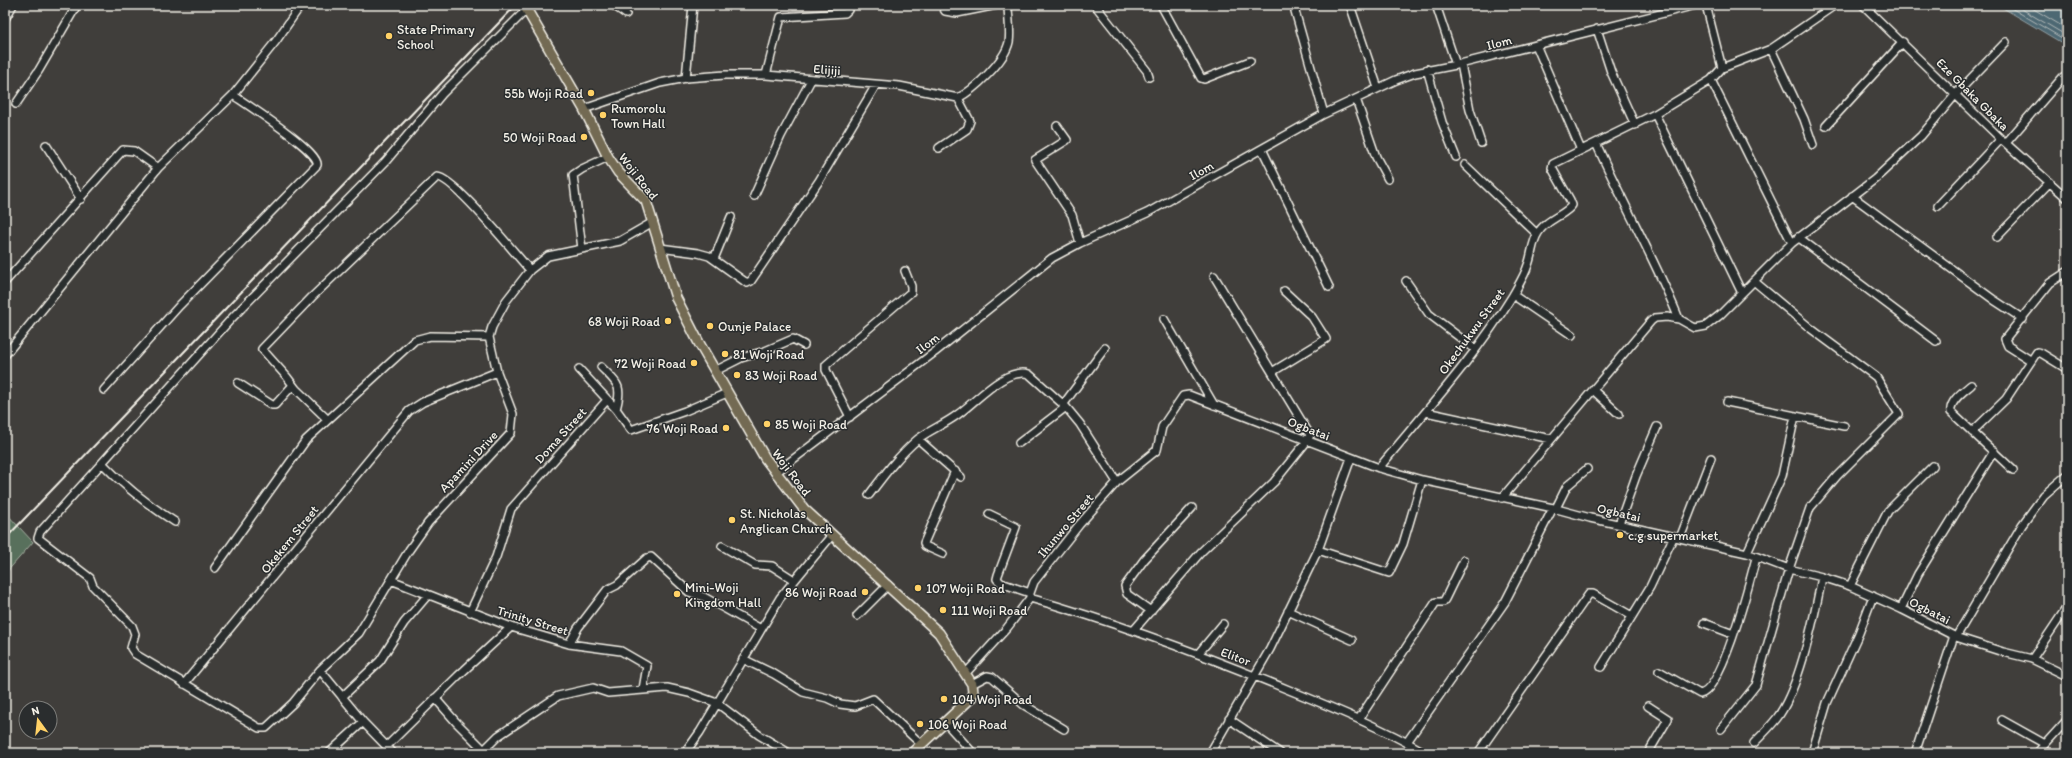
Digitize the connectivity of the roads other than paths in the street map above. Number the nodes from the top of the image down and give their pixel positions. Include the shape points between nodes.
1 (13, 5) edge
2 (77, 5) edge
3 (301, 5) edge
4 (613, 5) edge
5 (693, 5) edge
6 (846, 5) edge
7 (942, 5) edge
8 (997, 5) edge
9 (1008, 5) edge
10 (1095, 5) edge
11 (1161, 5) edge
12 (1350, 5) edge
13 (1436, 5) edge
14 (1696, 5) edge
15 (1706, 5) edge
16 (1835, 5) edge
17 (1863, 5) edge
18 (984, 6) edge
19 (526, 7) edge
20 (1295, 11) dead end
21 (626, 14) dead end
22 (5, 19) edge
23 (1597, 29) junction
24 (1903, 42) junction
25 (2006, 42) dead end
26 (1536, 45) junction
27 (1771, 49) junction
28 (1250, 61) dead end
29 (1458, 64) junction
30 (1722, 68) junction
31 (1427, 69) junction
32 (766, 75) junction
33 (1149, 77) dead end
34 (2063, 77) dead end
35 (686, 78) junction
36 (811, 80) junction
37 (1711, 80) junction
38 (876, 85) junction
39 (1378, 88) junction
40 (1956, 94) junction
41 (233, 95) junction
42 (958, 98) junction
43 (1356, 98) junction
44 (16, 104) dead end
45 (584, 109) junction
46 (1324, 114) junction
47 (1655, 114) junction
48 (1635, 125) junction
49 (1057, 126) dead end
50 (1826, 126) dead end
51 (2003, 141) junction
52 (1481, 143) dead end
53 (1596, 143) junction
54 (46, 145) dead end
55 (1813, 145) dead end
56 (939, 148) dead end
57 (1262, 149) junction
58 (1581, 150) junction
59 (608, 157) junction
60 (1456, 157) dead end
61 (1465, 165) dead end
62 (158, 168) junction
63 (1388, 180) dead end
64 (2050, 182) junction
65 (754, 196) dead end
66 (1852, 196) junction
67 (2067, 198) edge
68 (81, 199) junction
69 (1938, 206) dead end
70 (730, 218) dead end
71 (653, 222) junction
72 (1537, 234) junction
73 (1798, 237) junction
74 (1996, 237) dead end
75 (1080, 243) junction
76 (1792, 243) junction
77 (582, 248) junction
78 (660, 248) junction
79 (714, 259) junction
80 (530, 270) junction
81 (905, 271) dead end
82 (2067, 272) edge
83 (1214, 276) dead end
84 (1406, 281) dead end
85 (5, 282) edge
86 (1754, 282) junction
87 (1329, 288) dead end
88 (1284, 291) dead end
89 (1742, 291) junction
90 (1513, 295) junction
91 (1164, 319) dead end
92 (1679, 319) junction
93 (2023, 319) junction
94 (1572, 335) dead end
95 (489, 337) junction
96 (1936, 341) dead end
97 (804, 345) dead end
98 (1105, 348) dead end
99 (1475, 349) junction
100 (5, 355) edge
101 (2030, 360) junction
102 (601, 367) dead end
103 (579, 369) dead end
104 (2067, 369) edge
105 (715, 371) junction
106 (497, 372) junction
107 (1272, 372) junction
108 (238, 383) dead end
109 (293, 384) junction
110 (1971, 384) dead end
111 (104, 390) dead end
112 (1593, 390) junction
113 (727, 393) junction
114 (1183, 396) joint
115 (607, 400) junction
116 (1727, 402) dead end
117 (1214, 405) junction
118 (1064, 406) junction
119 (616, 409) junction
120 (1426, 412) junction
121 (1619, 414) dead end
122 (1795, 416) junction
123 (850, 417) junction
124 (327, 419) junction
125 (1844, 426) dead end
126 (1657, 427) dead end
127 (1972, 432) junction
128 (918, 439) junction
129 (1551, 439) junction
130 (1307, 441) junction
131 (1019, 443) dead end
132 (1994, 451) junction
133 (1351, 458) junction
134 (1712, 458) dead end
135 (102, 463) junction
136 (1933, 466) dead end
137 (1379, 468) junction
138 (1588, 469) dead end
139 (2014, 470) dead end
140 (955, 471) junction
141 (775, 473) junction
142 (2067, 475) edge
143 (961, 477) dead end
144 (1422, 480) junction
145 (1117, 482) junction
146 (869, 495) dead end
147 (1502, 498) junction
148 (1192, 508) dead end
149 (1554, 508) junction
150 (989, 514) dead end
151 (175, 522) dead end
152 (1619, 524) junction
153 (832, 535) junction
154 (1677, 538) junction
155 (722, 546) dead end
156 (1318, 550) junction
157 (1747, 553) junction
158 (943, 554) dead end
159 (1756, 558) junction
160 (1464, 560) dead end
161 (215, 568) dead end
162 (1789, 569) junction
163 (1822, 577) junction
164 (391, 580) junction
165 (794, 580) junction
166 (888, 585) junction
167 (1850, 586) junction
168 (1030, 595) junction
169 (427, 596) junction
170 (1872, 596) junction
171 (2067, 607) edge
172 (1901, 609) junction
173 (1151, 610) junction
174 (1288, 611) junction
175 (470, 612) junction
176 (857, 616) dead end
177 (1632, 616) junction
178 (1704, 623) dead end
179 (1223, 624) dead end
180 (511, 628) junction
181 (761, 629) junction
182 (1134, 630) junction
183 (1733, 634) junction
184 (1955, 637) junction
185 (1352, 640) dead end
186 (569, 644) junction
187 (1198, 654) junction
188 (743, 659) junction
189 (2032, 659) junction
190 (1600, 667) dead end
191 (320, 670) junction
192 (1659, 671) dead end
193 (966, 673) junction
194 (1254, 676) junction
195 (2067, 676) edge
196 (184, 684) junction
197 (972, 684) junction
198 (643, 689) junction
199 (342, 697) junction
200 (435, 698) junction
201 (717, 703) junction
202 (1648, 706) dead end
203 (1230, 719) junction
204 (1359, 719) junction
205 (2002, 720) dead end
206 (2067, 720) edge
207 (363, 722) junction
208 (945, 722) junction
209 (1064, 729) dead end
210 (1721, 729) dead end
211 (1407, 742) junction
212 (1754, 743) dead end
213 (921, 744) junction
214 (2045, 744) junction
215 (387, 746) junction
216 (483, 751) edge
217 (329, 753) edge
218 (393, 753) edge
219 (685, 753) edge
220 (789, 753) edge
221 (912, 753) edge
222 (973, 753) edge
223 (1210, 753) edge
224 (1280, 753) edge
225 (1426, 753) edge
226 (1478, 753) edge
227 (1648, 753) edge
228 (1812, 753) edge
229 (1915, 753) edge
230 (2037, 753) edge

1 - 22 street
2 - 44 street
3 - 41 street
4 - 21 street
5 - 35 street
6 - 32 street via 848,10 845,13 780,17
7 - 18 street via 945,11 957,13
8 - 18 street
9 - 42 street via 1007,49 977,86
10 - 33 street
11 - 28 street via 1201,78
12 - 39 street
13 - 29 street
14 - 23 street, Ilom
15 - 30 street
16 - 27 street
17 - 24 street, Eze Gbaka Gbaka
19 - 45 main road, Woji Road
19 - 135 street via 442,94 386,161 232,318
20 - 46 street
23 - 26 street, Ilom
23 - 48 street via 1611,72
24 - 40 street, Eze Gbaka Gbaka
24 - 50 street
25 - 40 street
26 - 29 street, Ilom
26 - 58 street
27 - 30 street
27 - 55 street via 1804,119
29 - 31 street, Ilom
29 - 52 street
30 - 37 street
31 - 39 street, Ilom
31 - 60 street via 1442,122
32 - 35 street, Elijiji
32 - 36 street, Elijiji
34 - 51 street
35 - 45 street, Elijiji via 642,88
36 - 38 street, Elijiji
36 - 65 street via 781,136
37 - 47 street
37 - 76 street
38 - 42 street, Elijiji via 913,88
38 - 79 street via 819,181 751,281 747,283
39 - 43 street, Ilom
40 - 51 street, Eze Gbaka Gbaka
40 - 66 street via 1921,136 1875,179
41 - 62 street
41 - 111 street via 281,128 316,157 317,165 179,306
42 - 56 street via 970,121 969,128
43 - 46 street, Ilom
43 - 63 street via 1376,157
45 - 59 main road, Woji Road
46 - 57 street, Ilom
47 - 48 street
47 - 89 street
48 - 53 street
49 - 75 street via 1067,140 1035,162 1072,215
51 - 64 street, Eze Gbaka Gbaka
51 - 69 street
53 - 58 street
53 - 92 street
54 - 68 street
57 - 75 street, Ilom via 1147,213
57 - 87 street
58 - 72 street, Okechukwu Street via 1553,164 1572,205 1542,227
59 - 71 main road, Woji Road via 618,172 646,201
59 - 77 street via 573,175
61 - 72 street
62 - 68 street via 134,151 123,150
62 - 100 street
64 - 67 street, Eze Gbaka Gbaka
64 - 74 street
66 - 73 street
66 - 93 street
68 - 85 street
70 - 79 street
71 - 77 street via 620,241
71 - 78 main road, Woji Road
72 - 90 street, Okechukwu Street via 1528,266
73 - 76 street
73 - 96 street
75 - 123 street, Ilom via 1052,258
76 - 86 street
77 - 80 street via 548,256
78 - 79 street via 698,252
78 - 105 main road, Woji Road via 676,298
80 - 95 street via 506,301
80 - 109 street via 473,205 447,180 438,177 264,345 263,353
81 - 123 street via 911,292 826,365 826,370
82 - 93 street via 2050,283
83 - 107 street
84 - 99 street via 1429,314
86 - 89 street
86 - 162 street via 1805,325 1876,377 1898,411 1898,416 1836,476 1810,508
88 - 107 street via 1312,317 1326,339
89 - 92 street via 1706,326 1695,328
90 - 94 street
90 - 99 street, Okechukwu Street
91 - 117 street
92 - 112 street via 1660,317 1651,321
93 - 101 street via 2005,341 2008,346
95 - 106 street, Apamini Drive
95 - 124 street via 430,336 414,340
97 - 105 street via 793,339 741,358
98 - 118 street
99 - 120 street, Okechukwu Street
101 - 104 street via 2039,352
101 - 127 street via 2015,388
102 - 119 street via 620,388
103 - 115 street
105 - 113 main road, Woji Road
106 - 164 street, Apamini Drive via 513,414 511,433 435,513
106 - 196 street, Okekem Street via 423,402 409,411
107 - 130 street via 1309,432
108 - 109 street via 272,405 275,405
109 - 124 street
110 - 127 street via 1950,407 1952,414
112 - 121 street
112 - 129 street
113 - 119 street via 635,430 629,428
113 - 141 main road, Woji Road
114 - 117 street, Ogbatai via 1189,395
114 - 145 street, Ihunwo Street via 1162,427 1156,450
115 - 119 street
115 - 175 street, Doma Street via 511,509 496,558
116 - 122 street
117 - 130 street, Ogbatai
118 - 128 street via 1030,374 1023,372 997,383 958,414
118 - 131 street
118 - 145 street via 1080,424
120 - 129 street
120 - 137 street, Okechukwu Street
122 - 125 street
122 - 157 street via 1782,476
123 - 141 street, Ilom
124 - 161 street via 302,445
126 - 152 street
127 - 132 street
128 - 140 street
128 - 146 street
129 - 147 street
130 - 133 street, Ogbatai
130 - 173 street via 1274,482 1200,552
132 - 139 street
132 - 172 street via 1918,574
133 - 137 street, Ogbatai
133 - 156 street
134 - 154 street
135 - 151 street via 129,490
135 - 196 street via 40,532 38,538 90,578 93,586 132,626 135,634 131,648 134,654
136 - 167 street via 1888,511
137 - 144 street, Ogbatai
138 - 149 street via 1568,486
140 - 143 street
140 - 158 street via 924,543 925,546
141 - 153 main road, Woji Road via 796,501
142 - 184 street via 2044,495 2022,524
144 - 147 street, Ogbatai
144 - 156 street via 1403,544 1389,573
145 - 168 street, Ihunwo Street via 1034,582
147 - 149 street, Ogbatai
148 - 173 street via 1144,560 1125,586 1127,594
149 - 152 street, Ogbatai
149 - 211 street via 1505,602
150 - 168 street, Elitor via 1016,527 998,579 1001,583
152 - 154 street, Ogbatai
153 - 165 street
153 - 166 main road, Woji Road
154 - 157 street, Ogbatai
154 - 177 street
155 - 165 street via 755,565 772,566
156 - 174 street
157 - 159 street, Ogbatai
159 - 162 street, Ogbatai
159 - 183 street
160 - 204 street via 1445,599 1443,602 1436,602
162 - 163 street, Ogbatai
162 - 210 street via 1756,685
163 - 167 street, Ogbatai
163 - 212 street via 1791,690 1777,718
164 - 169 street, Trinity Street
164 - 191 street, Apamini Drive via 364,627
165 - 181 street
166 - 176 street
166 - 193 main road, Woji Road via 939,633
167 - 170 street, Ogbatai
168 - 182 street, Elitor
168 - 193 street, Ihunwo Street via 1007,628
169 - 175 street, Trinity Street
169 - 199 street via 404,623 380,661
170 - 172 street, Ogbatai
170 - 228 street via 1859,633 1827,703
171 - 189 street
172 - 184 street, Ogbatai
173 - 182 street
174 - 185 street
174 - 194 street
175 - 180 street, Trinity Street
177 - 190 street
177 - 226 street via 1589,594
178 - 183 street
179 - 187 street
180 - 186 street, Trinity Street
180 - 200 street
181 - 186 street via 704,597 689,592 651,557 607,590
181 - 188 street
182 - 187 street, Elitor
183 - 192 street via 1724,662 1703,694
184 - 189 street, Ogbatai
184 - 229 street
186 - 198 street, Trinity Street via 608,648 630,655 647,666
187 - 194 street, Elitor
188 - 201 street
188 - 213 street via 779,676 803,692 840,704 856,706 873,699
189 - 195 street, Ogbatai
191 - 196 street, Apamini Drive via 293,703 263,730
191 - 199 street
193 - 197 main road, Woji Road
194 - 203 street
194 - 204 street, Elitor
197 - 208 main road via 973,692 970,698
197 - 209 street via 992,676 1024,705
198 - 201 street via 668,688
198 - 216 street via 608,693 593,688 558,696 498,736
199 - 207 street
200 - 215 street
200 - 216 street
201 - 219 street
201 - 220 street via 759,735
202 - 227 street via 1668,719
203 - 223 street
203 - 224 street
204 - 211 street, Elitor
205 - 214 street
206 - 214 street
207 - 215 street
207 - 217 street
208 - 213 main road
208 - 222 street
211 - 225 street, Elitor
213 - 221 main road
214 - 230 street
215 - 218 street

